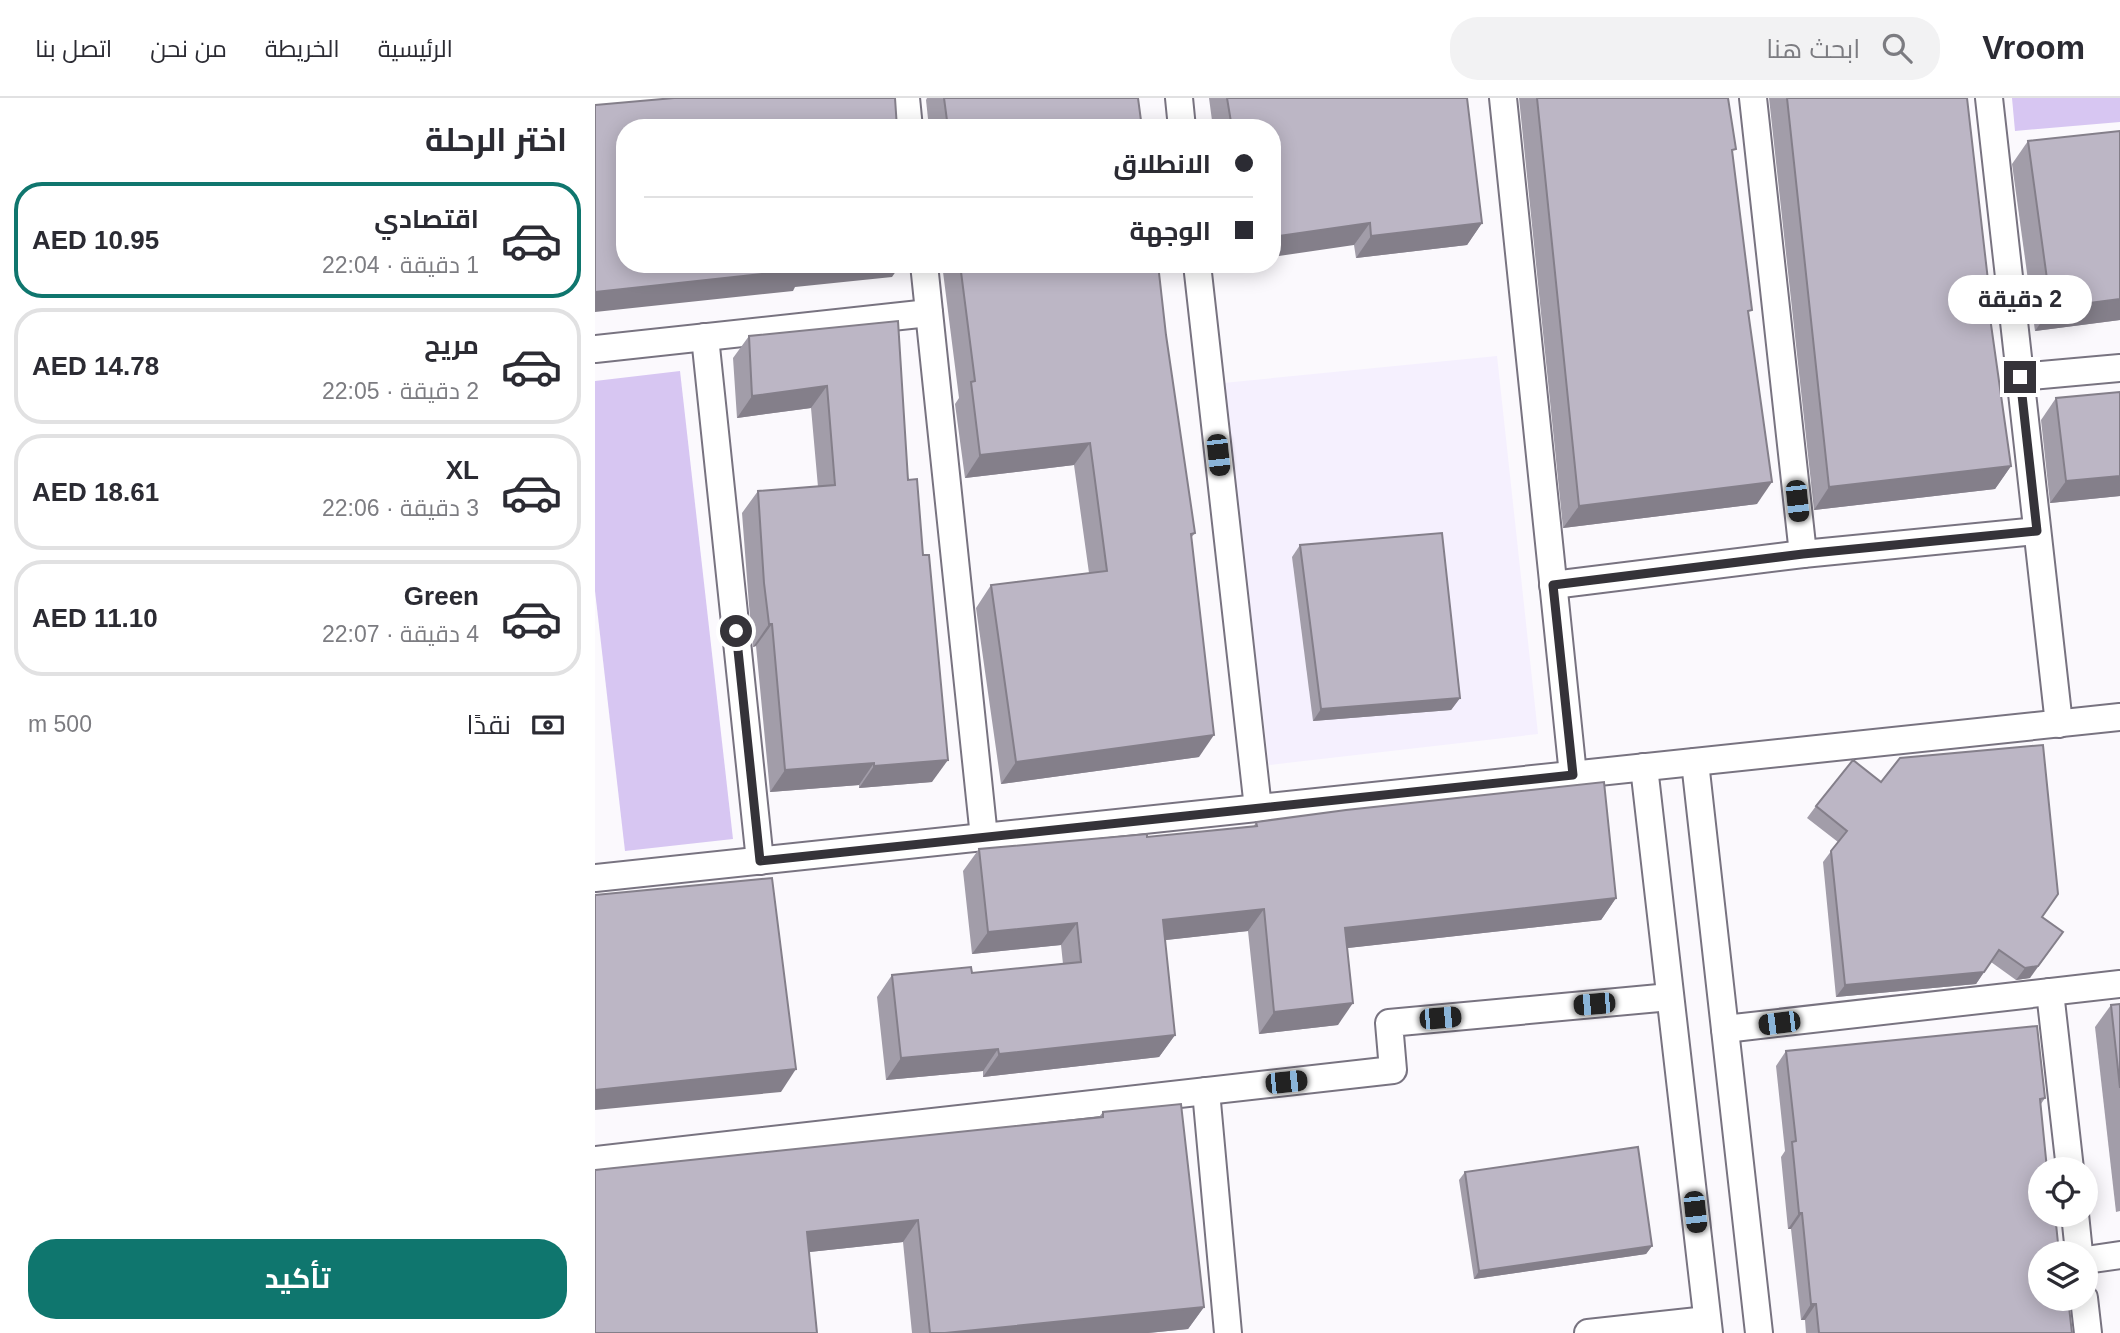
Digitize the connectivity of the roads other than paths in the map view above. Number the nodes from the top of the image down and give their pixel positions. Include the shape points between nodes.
1 (668, 98) edge
2 (906, 98) edge
3 (1179, 98) edge
4 (1503, 98) edge
5 (1753, 98) edge
6 (1989, 98) edge
7 (595, 106) edge
8 (908, 119) edge
9 (1181, 119) edge
10 (925, 273) edge
11 (1198, 273) edge
12 (929, 313) junction
13 (705, 337) junction
14 (595, 349) edge
15 (2120, 368) edge
16 (2020, 377) junction
17 (2037, 531) junction
18 (1803, 554) junction
19 (1553, 585) junction
20 (2120, 717) edge
21 (2059, 724) junction
22 (1695, 762) junction
23 (1644, 767) junction
24 (1573, 775) junction
25 (1258, 808) junction
26 (984, 837) junction
27 (760, 861) junction
28 (595, 878) edge
29 (2120, 984) edge
30 (2050, 992) junction
31 (1671, 997) junction
32 (1725, 1029) junction
33 (1206, 1091) junction
34 (2069, 1157) edge
35 (595, 1160) edge
36 (2120, 1255) edge
37 (2098, 1258) edge
38 (2085, 1311) edge
39 (1708, 1326) edge
40 (1228, 1333) edge
41 (1588, 1333) edge
42 (1759, 1333) edge
43 (2088, 1333) edge

1 - 7 street
2 - 8 street
3 - 9 street
4 - 19 street
5 - 18 street
6 - 16 street
10 - 12 street
11 - 25 street
12 - 13 street
12 - 26 street
13 - 14 street
13 - 27 street
15 - 16 street
16 - 17 street
17 - 18 street
17 - 21 street
18 - 19 street
19 - 24 street
20 - 21 street
21 - 22 street
22 - 23 street
22 - 32 street
23 - 24 street
23 - 31 street
24 - 25 street
25 - 26 street
26 - 27 street
27 - 28 street
29 - 30 street
30 - 32 street
30 - 34 street
31 - 33 street via 1389,1023 1393,1070
31 - 39 street
32 - 42 street
33 - 35 street
33 - 40 street
36 - 37 street
38 - 43 street
39 - 41 street

